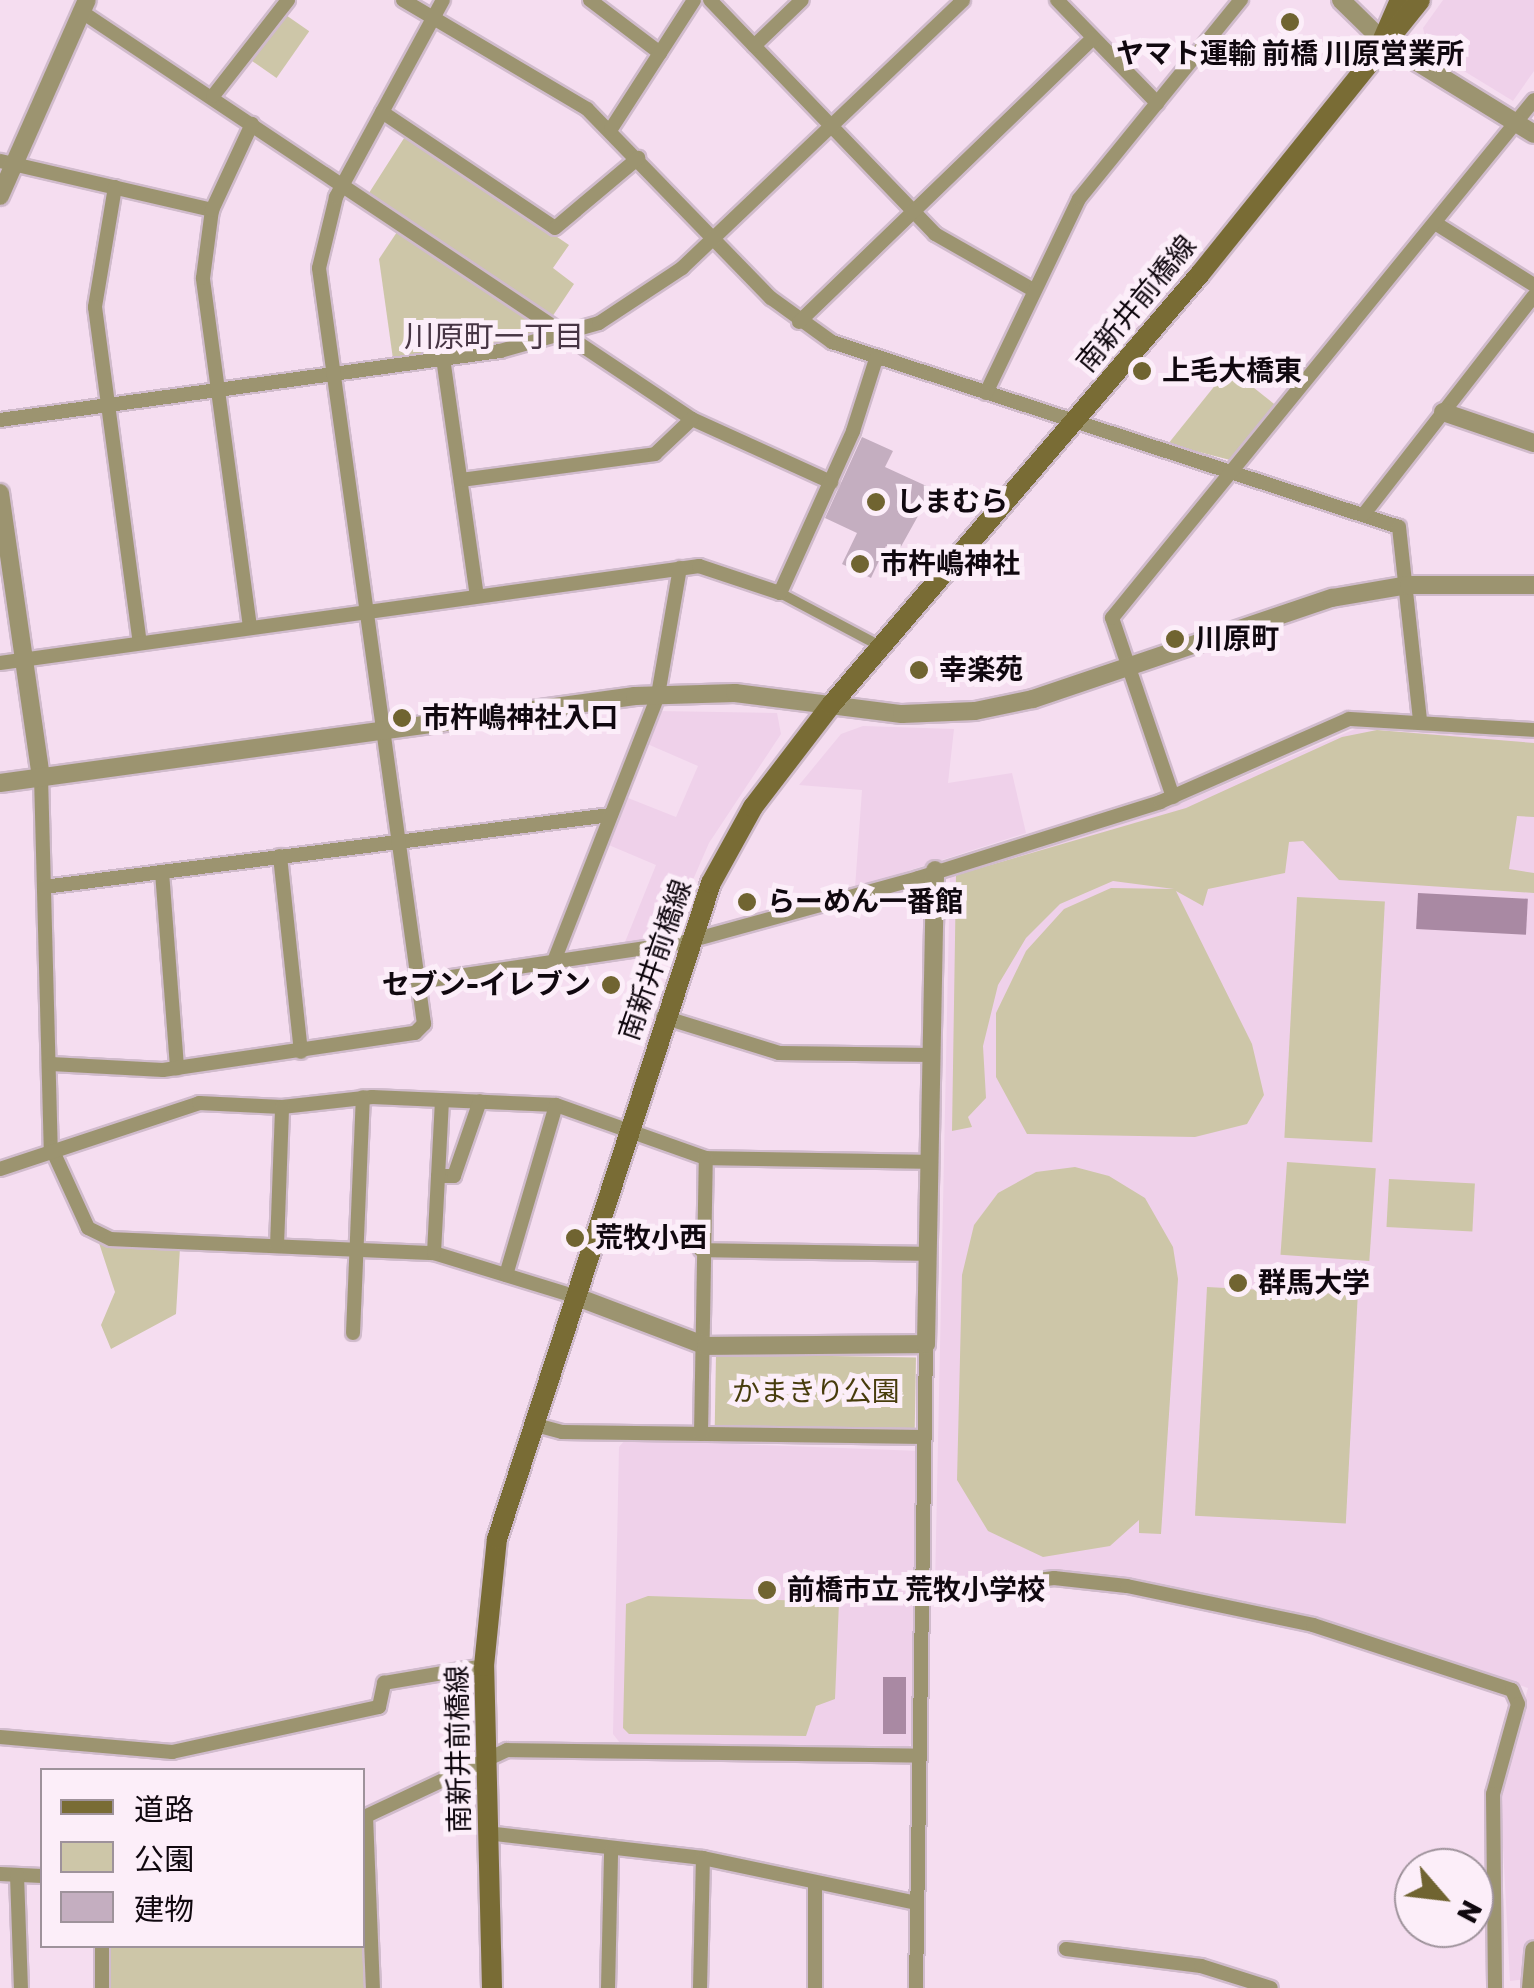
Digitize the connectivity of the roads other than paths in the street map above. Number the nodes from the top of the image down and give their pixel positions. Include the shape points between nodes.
1 (288, 0) edge
2 (404, 0) edge
3 (444, 0) edge
4 (590, 0) edge
5 (694, 0) edge
6 (710, 0) edge
7 (802, 0) edge
8 (963, 0) edge
9 (1057, 0) edge
10 (1241, 0) edge
11 (1341, 0) edge
12 (1400, 0) edge
13 (1420, 0) edge
14 (84, 6) edge
15 (433, 19) junction
16 (1093, 38) junction
17 (1383, 41) junction
18 (754, 46) junction
19 (660, 53) junction
20 (213, 96) junction
21 (1534, 100) edge
22 (1157, 102) junction
23 (382, 112) junction
24 (1516, 123) junction
25 (252, 124) junction
26 (831, 126) junction
27 (611, 129) junction
28 (1534, 134) edge
29 (638, 158) junction
30 (6, 162) edge
31 (343, 184) junction
32 (115, 187) junction
33 (0, 196) edge
34 (212, 210) junction
35 (912, 211) junction
36 (1435, 223) junction
37 (714, 238) junction
38 (1534, 285) edge
39 (1033, 290) junction
40 (1534, 296) edge
41 (799, 322) junction
42 (569, 335) junction
43 (443, 358) junction
44 (876, 359) junction
45 (332, 374) junction
46 (217, 390) junction
47 (986, 393) junction
48 (107, 406) junction
49 (1442, 412) junction
50 (692, 419) junction
51 (0, 420) edge
52 (1074, 421) junction
53 (1534, 443) edge
54 (1234, 473) junction
55 (461, 480) junction
56 (830, 482) junction
57 (0, 493) edge
58 (1364, 514) junction
59 (3, 542) edge
60 (680, 568) junction
61 (1534, 585) edge
62 (1409, 586) junction
63 (780, 593) junction
64 (477, 596) junction
65 (366, 612) junction
66 (250, 626) junction
67 (140, 643) junction
68 (881, 646) junction
69 (24, 659) junction
70 (0, 663) edge
71 (1126, 669) junction
72 (658, 696) junction
73 (831, 705) junction
74 (1420, 719) junction
75 (1534, 730) edge
76 (384, 731) junction
77 (41, 776) junction
78 (0, 783) edge
79 (1173, 797) junction
80 (610, 815) junction
81 (399, 839) junction
82 (280, 856) junction
83 (935, 870) junction
84 (162, 872) junction
85 (44, 886) junction
86 (686, 942) junction
87 (554, 961) junction
88 (418, 982) junction
89 (662, 1017) junction
90 (301, 1052) junction
91 (931, 1055) junction
92 (50, 1064) junction
93 (178, 1068) junction
94 (363, 1098) junction
95 (442, 1100) junction
96 (480, 1101) junction
97 (556, 1104) junction
98 (282, 1108) junction
99 (632, 1128) junction
100 (53, 1156) junction
101 (706, 1158) junction
102 (930, 1162) junction
103 (0, 1169) edge
104 (438, 1176) junction
105 (277, 1246) junction
106 (358, 1250) junction
107 (701, 1250) junction
108 (434, 1252) junction
109 (927, 1254) junction
110 (506, 1275) junction
111 (577, 1297) junction
112 (354, 1333) dead end
113 (698, 1344) junction
114 (926, 1344) junction
115 (532, 1424) junction
116 (701, 1434) junction
117 (925, 1437) junction
118 (926, 1594) junction
119 (484, 1666) junction
120 (0, 1737) edge
121 (920, 1756) junction
122 (485, 1758) junction
123 (365, 1817) edge
124 (487, 1832) junction
125 (365, 1836) edge
126 (611, 1851) junction
127 (703, 1858) junction
128 (0, 1874) edge
129 (18, 1875) junction
130 (40, 1876) edge
131 (815, 1886) junction
132 (916, 1903) junction
133 (102, 1948) edge
134 (1066, 1949) dead end
135 (1534, 1950) edge
136 (21, 1988) edge
137 (102, 1988) edge
138 (373, 1988) edge
139 (492, 1988) edge
140 (608, 1988) edge
141 (700, 1988) edge
142 (815, 1988) edge
143 (916, 1988) edge
144 (1271, 1988) edge
145 (1495, 1988) edge
146 (1531, 1988) edge

1 - 20 street
2 - 15 street
3 - 15 street
4 - 19 street
5 - 19 street
6 - 18 street
7 - 18 street
8 - 26 street
9 - 16 street
10 - 22 street
11 - 17 street
12 - 17 main road, 南新井前橋線
13 - 17 main road, 南新井前橋線
14 - 20 street
14 - 30 street
15 - 23 street
15 - 27 street via 558,88
16 - 22 street
16 - 35 street
17 - 24 street
17 - 52 main road, 南新井前橋線 via 1324,123
18 - 26 street
19 - 27 street
20 - 25 street
21 - 24 street
22 - 39 street via 1080,198
23 - 29 street via 556,228
23 - 31 street
24 - 28 street
24 - 36 street
25 - 31 street
25 - 34 street
26 - 35 street
26 - 37 street
27 - 29 street
29 - 37 street
30 - 32 street
30 - 33 street
31 - 42 street
31 - 45 street via 319,268
32 - 34 street
32 - 48 street via 95,296
34 - 46 street via 203,278
35 - 39 street via 958,252
35 - 41 street
36 - 38 street
36 - 54 street
37 - 41 street
37 - 42 street via 645,298
39 - 47 street
40 - 49 street
41 - 44 street
42 - 43 street
42 - 50 street
43 - 45 street
43 - 55 street
44 - 47 street
44 - 56 street
45 - 46 street
45 - 65 street
46 - 48 street
46 - 66 street
47 - 52 street
48 - 51 street
48 - 67 street
49 - 53 street
49 - 58 street
50 - 55 street via 655,454
50 - 56 street
52 - 54 street
52 - 68 main road, 南新井前橋線
54 - 58 street
54 - 71 street via 1112,618
55 - 64 street
56 - 63 street
57 - 59 street
58 - 62 street via 1404,530
59 - 69 street
60 - 63 street via 713,567
60 - 64 street
60 - 72 street
61 - 62 street
62 - 71 street via 1280,612
62 - 74 street
63 - 68 street
64 - 65 street
65 - 66 street
65 - 76 street
66 - 67 street
67 - 69 street
68 - 73 main road, 南新井前橋線
69 - 70 street
69 - 77 street
71 - 73 street via 975,711
71 - 79 street
72 - 73 street via 735,694
72 - 76 street
72 - 80 street
73 - 86 main road, 南新井前橋線 via 754,807
74 - 75 street
74 - 79 street via 1335,723
76 - 77 street
76 - 81 street
77 - 78 street
77 - 85 street
79 - 83 street
80 - 81 street
80 - 87 street
81 - 82 street
81 - 88 street
82 - 84 street
82 - 90 street
83 - 86 street
83 - 91 street
84 - 85 street
84 - 93 street
85 - 92 street
86 - 87 street
86 - 89 main road, 南新井前橋線
87 - 88 street
88 - 90 street via 420,1030
89 - 91 street via 779,1052
89 - 99 main road, 南新井前橋線
90 - 93 street
91 - 102 street
92 - 93 street
92 - 100 street
94 - 95 street
94 - 98 street
94 - 106 street
95 - 96 street
95 - 104 street
96 - 97 street
96 - 104 street via 454,1176
97 - 99 street
97 - 110 street
98 - 100 street via 198,1103
98 - 105 street
99 - 101 street
99 - 111 main road, 南新井前橋線
100 - 103 street
100 - 105 street via 83,1222 100,1236
101 - 102 street
101 - 107 street
102 - 109 street
104 - 108 street
105 - 106 street
106 - 108 street
106 - 112 street
107 - 109 street
107 - 113 street
108 - 110 street
109 - 114 street
110 - 111 street
111 - 113 street
111 - 115 main road, 南新井前橋線
113 - 114 street
113 - 116 street
114 - 117 street
115 - 116 street via 562,1432
115 - 119 main road, 南新井前橋線 via 497,1539
116 - 117 street
117 - 118 street
118 - 121 street
118 - 145 street via 1054,1578 1127,1586 1313,1625 1512,1690 1518,1704 1493,1794
119 - 120 street via 384,1683 379,1707 172,1752
119 - 122 main road, 南新井前橋線
121 - 122 street via 515,1749
121 - 132 street
122 - 123 street
122 - 124 main road, 南新井前橋線
124 - 126 street
124 - 139 main road, 南新井前橋線
125 - 138 street
126 - 127 street
126 - 140 street
127 - 131 street
127 - 141 street
128 - 129 street
129 - 130 street
129 - 136 street
131 - 132 street
131 - 142 street
132 - 143 street
133 - 137 street
134 - 144 street via 1202,1966
135 - 146 street

